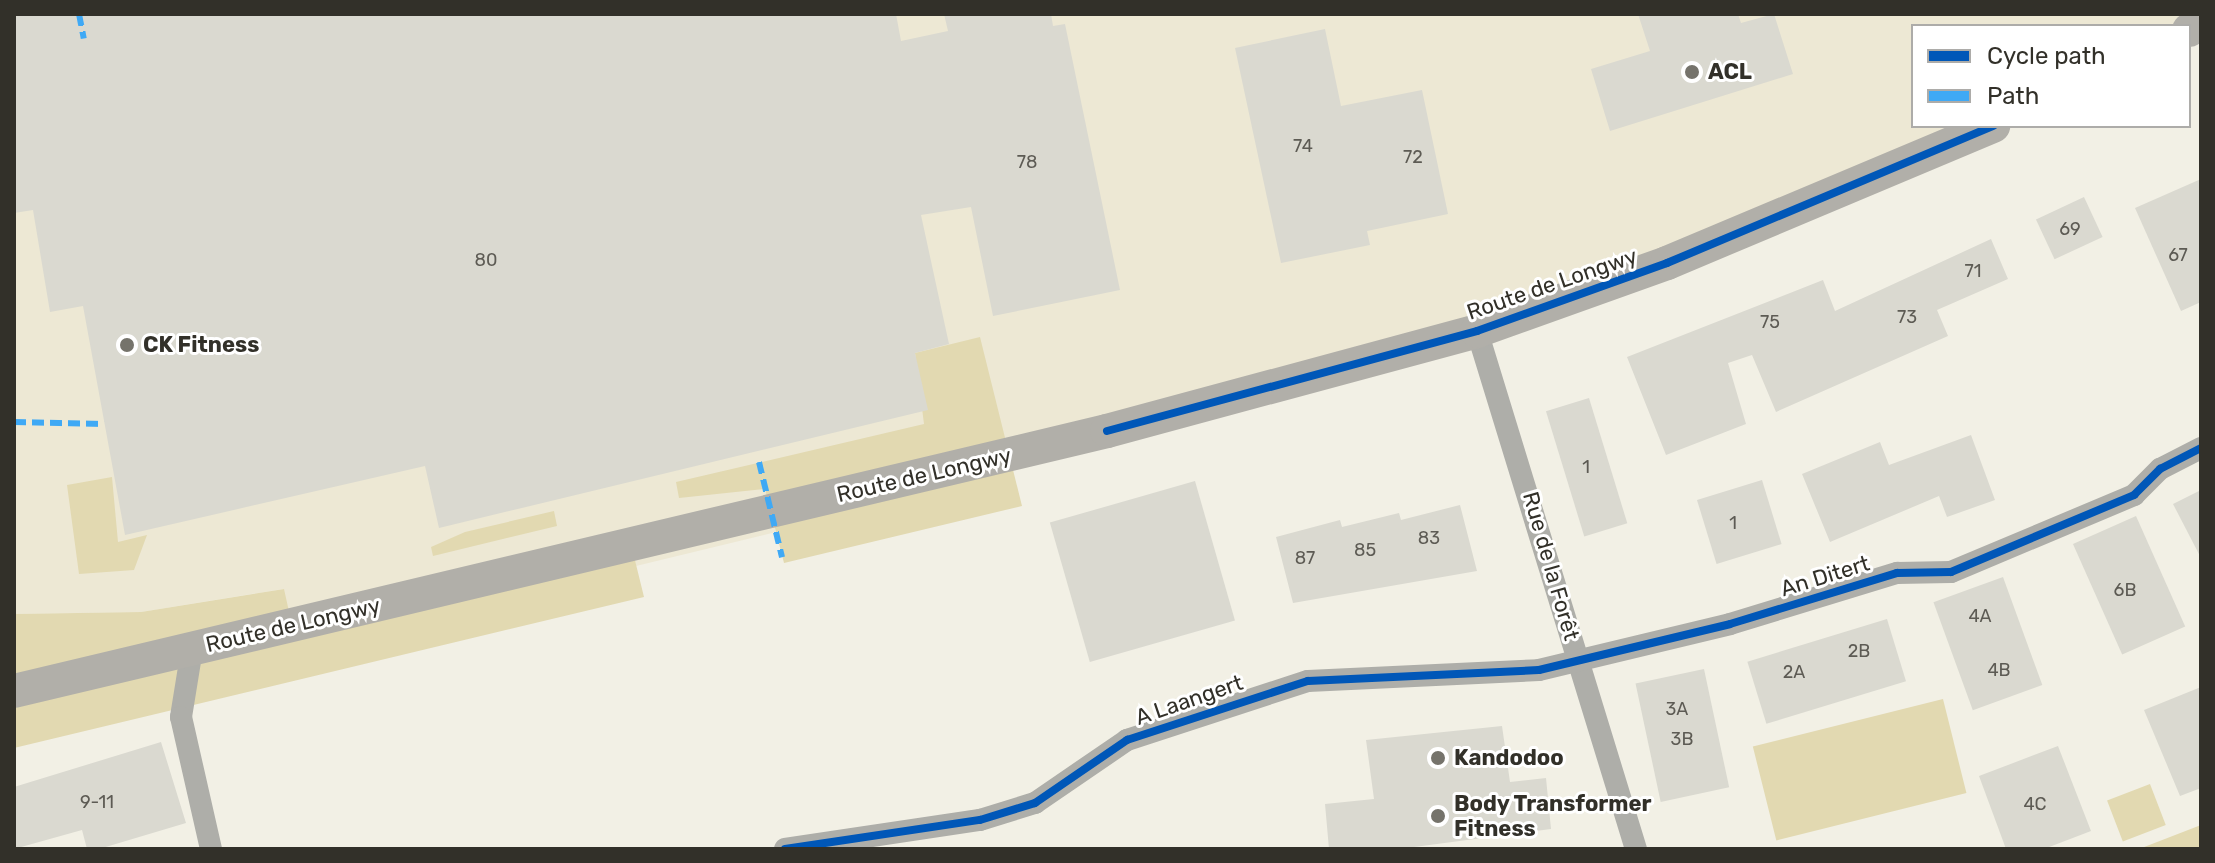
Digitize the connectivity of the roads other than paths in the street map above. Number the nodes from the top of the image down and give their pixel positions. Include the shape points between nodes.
1 (1988, 128) edge
2 (1477, 331) junction
3 (2201, 448) edge
4 (192, 649) junction
5 (1578, 663) junction
6 (14, 691) edge
7 (211, 849) edge
8 (785, 849) edge
9 (1636, 849) edge

1 - 2 main road, Route de Longwy via 1667,263
2 - 4 main road, Route de Longwy via 1107,431
2 - 5 street, Rue de la Forêt
3 - 5 street, An Ditert via 2160,469 2134,495 1951,572 1897,573
4 - 6 main road, Route de Longwy
4 - 7 street via 181,717
5 - 8 street, A Laangert via 1501,674 1308,681 1127,740 1035,803 980,820
5 - 9 street, Rue de la Forêt

